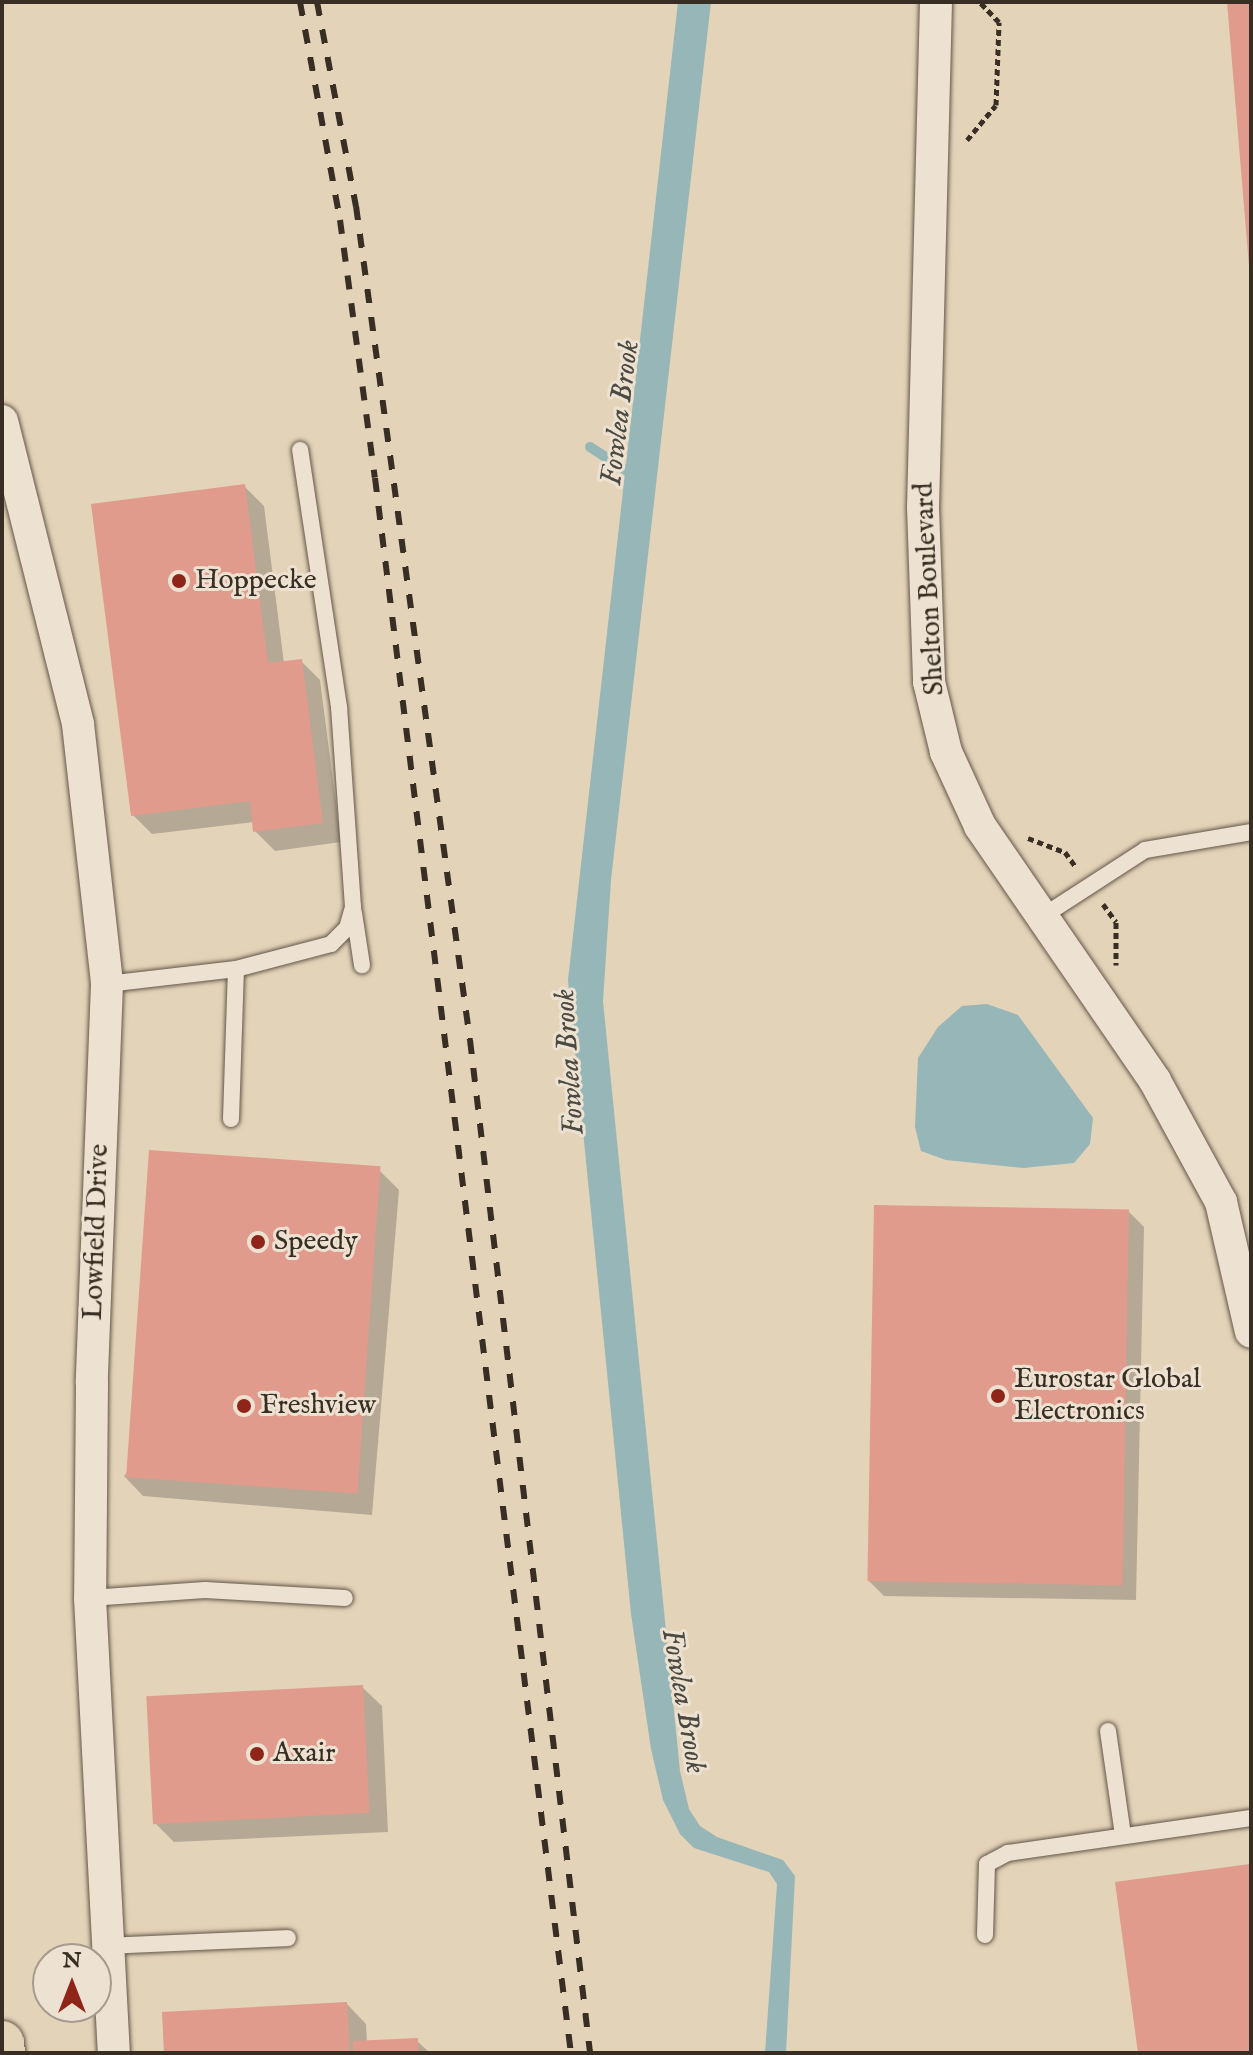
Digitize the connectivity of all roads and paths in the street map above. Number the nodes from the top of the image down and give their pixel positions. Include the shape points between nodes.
1 (936, 2) edge
2 (980, 2) edge
3 (963, 149) dead end
4 (2, 421) edge
5 (300, 450) dead end
6 (1018, 831) dead end
7 (1251, 832) edge
8 (1065, 852) dead end
9 (353, 907) junction
10 (1040, 918) junction
11 (362, 965) dead end
12 (236, 969) junction
13 (107, 984) junction
14 (231, 1119) dead end
15 (1251, 1332) edge
16 (90, 1598) junction
17 (345, 1598) dead end
18 (1108, 1731) dead end
19 (1251, 1818) edge
20 (1123, 1835) junction
21 (985, 1935) dead end
22 (288, 1938) dead end
23 (107, 1943) edge
24 (112, 1946) edge
25 (112, 2022) edge
26 (2, 2043) edge
27 (3, 2053) edge
28 (114, 2053) edge

1 - 10 street, Shelton Boulevard via 923,507 929,682 946,752 974,814
2 - 3 path via 999,22 996,105 979,119
4 - 13 street, Lowfield Drive via 78,724
5 - 9 lane via 339,707
6 - 8 path
7 - 10 lane via 1145,850
9 - 11 lane
9 - 12 lane via 347,928 331,944
10 - 15 street, Shelton Boulevard via 1116,1020 1221,1202
12 - 13 lane
12 - 14 lane
13 - 16 street, Lowfield Drive
16 - 17 lane via 205,1590
16 - 23 street, Lowfield Drive
18 - 20 lane
19 - 20 lane
20 - 21 lane via 1008,1853 987,1864
22 - 24 lane
25 - 28 street, Lowfield Drive
26 - 27 highway

